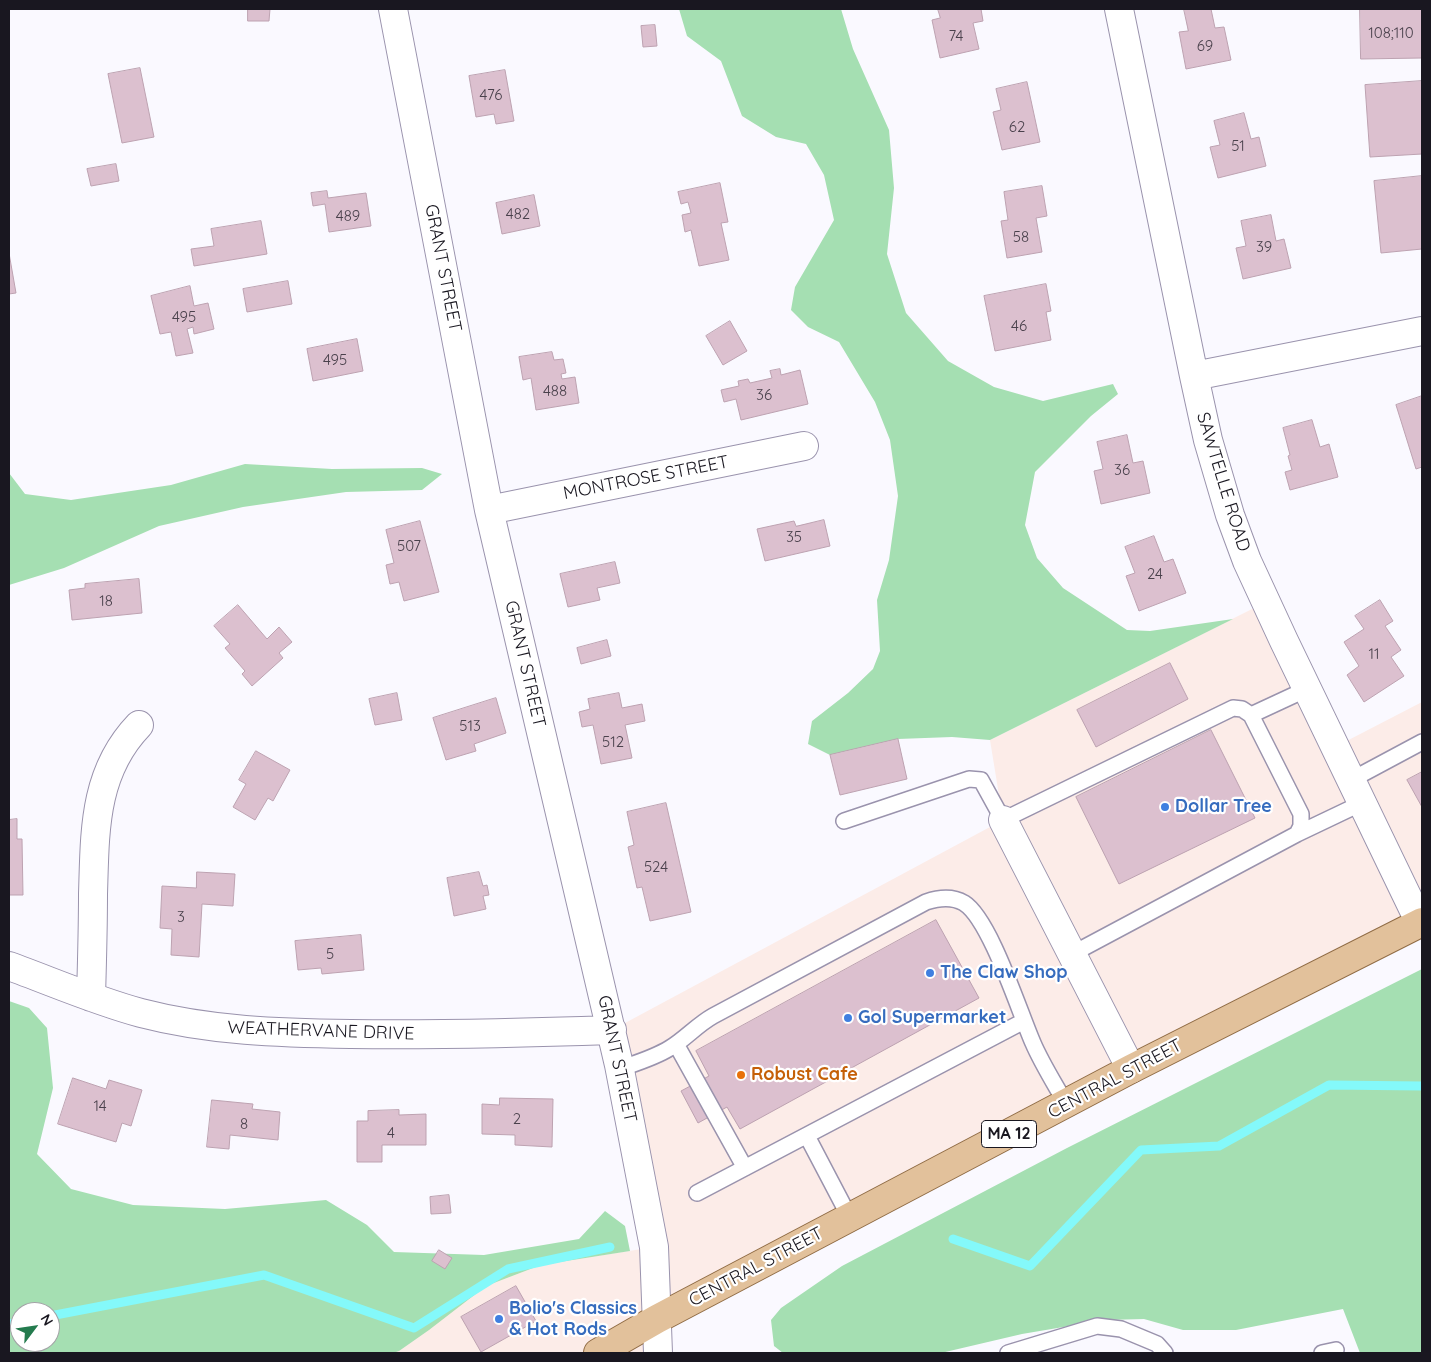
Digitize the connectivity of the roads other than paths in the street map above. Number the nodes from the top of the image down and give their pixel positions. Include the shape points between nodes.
1 (394, 9) edge
2 (1119, 9) edge
3 (1422, 331) edge
4 (1194, 376) junction
5 (804, 446) dead end
6 (489, 510) junction
7 (1307, 689) junction
8 (1251, 715) junction
9 (139, 725) dead end
10 (1422, 742) edge
11 (1356, 791) junction
12 (1003, 820) junction
13 (844, 821) dead end
14 (1297, 834) junction
15 (1421, 923) edge
16 (1072, 954) junction
17 (9, 966) edge
18 (91, 997) junction
19 (1024, 1021) junction
20 (612, 1030) junction
21 (676, 1044) junction
22 (620, 1069) junction
23 (1131, 1069) junction
24 (1066, 1104) junction
25 (807, 1136) junction
26 (745, 1168) junction
27 (697, 1193) dead end
28 (850, 1218) junction
29 (657, 1319) junction
30 (598, 1353) edge
31 (658, 1353) edge
32 (1008, 1353) edge
33 (1165, 1353) edge

1 - 6 street, GRANT STREET
2 - 4 street, SAWTELLE ROAD
3 - 4 street
4 - 7 street, SAWTELLE ROAD via 1230,515 1247,561
5 - 6 street, MONTROSE STREET
6 - 20 street, GRANT STREET
7 - 8 lane
7 - 11 street, SAWTELLE ROAD
8 - 12 lane via 1233,708
8 - 14 lane via 1301,814
9 - 18 street via 127,737 110,770 95,826
10 - 11 lane
11 - 14 lane
11 - 15 street, SAWTELLE ROAD
12 - 13 lane via 980,780 969,779
12 - 16 street
14 - 16 lane
15 - 23 main road, CENTRAL STREET / MA 12
16 - 23 street
17 - 18 street, WEATHERVANE DRIVE
18 - 20 street, WEATHERVANE DRIVE via 174,1020 270,1033 429,1035
19 - 21 lane via 984,925 957,899 936,898 702,1022
19 - 24 lane
19 - 25 lane
20 - 22 street, GRANT STREET
21 - 22 lane via 654,1057
21 - 26 lane
22 - 29 street, GRANT STREET via 654,1247
23 - 24 main road, CENTRAL STREET / MA 12
24 - 28 main road, CENTRAL STREET / MA 12
25 - 26 lane
25 - 28 lane
26 - 27 lane
28 - 29 main road, CENTRAL STREET / MA 12
29 - 30 main road, CENTRAL STREET / MA 12
29 - 31 street, GRANT STREET
32 - 33 lane via 1097,1326 1121,1329 1157,1344

